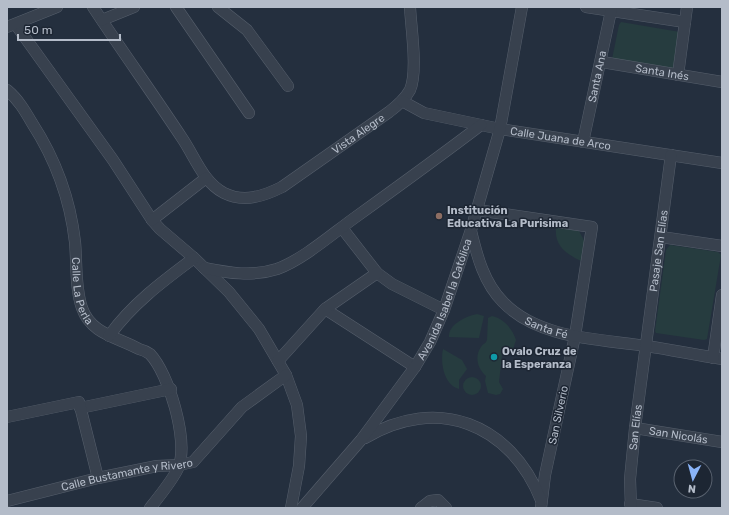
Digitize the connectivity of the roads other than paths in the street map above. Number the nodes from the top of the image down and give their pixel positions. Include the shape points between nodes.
1 (93, 7) edge
2 (176, 7) edge
3 (218, 7) edge
4 (410, 7) edge
5 (522, 7) edge
6 (586, 7) edge
7 (687, 7) edge
8 (51, 8) edge
9 (129, 8) edge
10 (611, 11) junction
11 (102, 20) junction
12 (685, 22) junction
13 (11, 26) edge
14 (602, 62) junction
15 (678, 75) junction
16 (722, 82) edge
17 (288, 86) dead end
18 (7, 90) edge
19 (402, 101) junction
20 (249, 113) dead end
21 (481, 125) junction
22 (500, 129) junction
23 (583, 142) junction
24 (671, 155) junction
25 (722, 163) edge
26 (206, 178) junction
27 (477, 210) junction
28 (152, 220) junction
29 (342, 228) junction
30 (471, 230) junction
31 (661, 237) junction
32 (722, 246) edge
33 (194, 258) junction
34 (204, 268) junction
35 (377, 273) junction
36 (722, 294) edge
37 (325, 309) junction
38 (444, 310) junction
39 (109, 336) junction
40 (575, 336) junction
41 (647, 346) junction
42 (717, 358) edge
43 (278, 361) junction
44 (415, 367) junction
45 (286, 375) junction
46 (171, 389) junction
47 (79, 405) junction
48 (7, 417) edge
49 (635, 428) junction
50 (361, 440) junction
51 (722, 442) edge
52 (179, 465) junction
53 (98, 478) junction
54 (7, 501) edge
55 (541, 504) edge
56 (630, 506) edge
57 (150, 508) edge
58 (291, 508) edge
59 (302, 508) edge
60 (421, 508) edge
61 (446, 508) edge
62 (657, 508) edge

1 - 11 street
2 - 20 street
3 - 17 street via 247,30
4 - 19 street, Vista Alegre via 414,77
5 - 22 street, Avenida Isabel la Católica
6 - 10 street
7 - 12 street
8 - 13 street
9 - 11 street
10 - 12 street
10 - 14 street, Santa Ana
11 - 26 street via 192,152
12 - 15 street
13 - 28 street via 113,160
14 - 15 street, Santa Inés
14 - 23 street, Santa Ana
15 - 16 street, Santa Inés
18 - 39 street, Calle La Perla via 18,101 56,165 70,214 82,309 96,329
19 - 21 street, Calle Juana de Arco via 424,113
19 - 26 street, Vista Alegre via 383,117 266,195 236,197 215,187
21 - 22 street, Calle Juana de Arco
21 - 29 street
22 - 23 street, Calle Juana de Arco
22 - 27 street, Avenida Isabel la Católica
23 - 24 street, Calle Juana de Arco
24 - 25 street, Calle Juana de Arco
24 - 31 street, Pasaje San Elías
26 - 28 street
27 - 30 street, Avenida Isabel la Católica
27 - 40 street, San Silverio via 592,227
28 - 33 street via 160,230
29 - 34 street via 277,268 255,274
29 - 35 street
30 - 38 street, Avenida Isabel la Católica
30 - 40 street, Santa Fé via 488,282 503,302 546,329
31 - 32 street
31 - 41 street, Pasaje San Elías
33 - 34 street
33 - 39 street via 144,298
34 - 43 street via 229,292 259,329
35 - 37 street
35 - 38 street via 392,284
36 - 42 street
37 - 43 street
37 - 44 street
38 - 44 street, Avenida Isabel la Católica via 430,342
39 - 46 street, Calle La Perla via 149,354
40 - 41 street, Santa Fé
40 - 55 street, San Silverio
41 - 42 street, Santa Fé
41 - 49 street, San Elías
43 - 45 street
44 - 50 street, Avenida Isabel la Católica
45 - 52 street, Calle Bustamante y Rivero via 242,408 193,462
45 - 58 street via 296,404 301,436 299,466
46 - 47 street
46 - 52 street, Calle La Perla via 181,436
47 - 48 street
47 - 53 street
49 - 51 street, San Nicolás
49 - 56 street, San Elías
50 - 55 street via 401,421 438,418 467,424 505,445 521,461 533,480
50 - 59 street, Avenida Isabel la Católica
52 - 53 street, Calle Bustamante y Rivero via 157,466
52 - 57 street
53 - 54 street, Calle Bustamante y Rivero
56 - 62 street
60 - 61 street via 430,501 438,500

